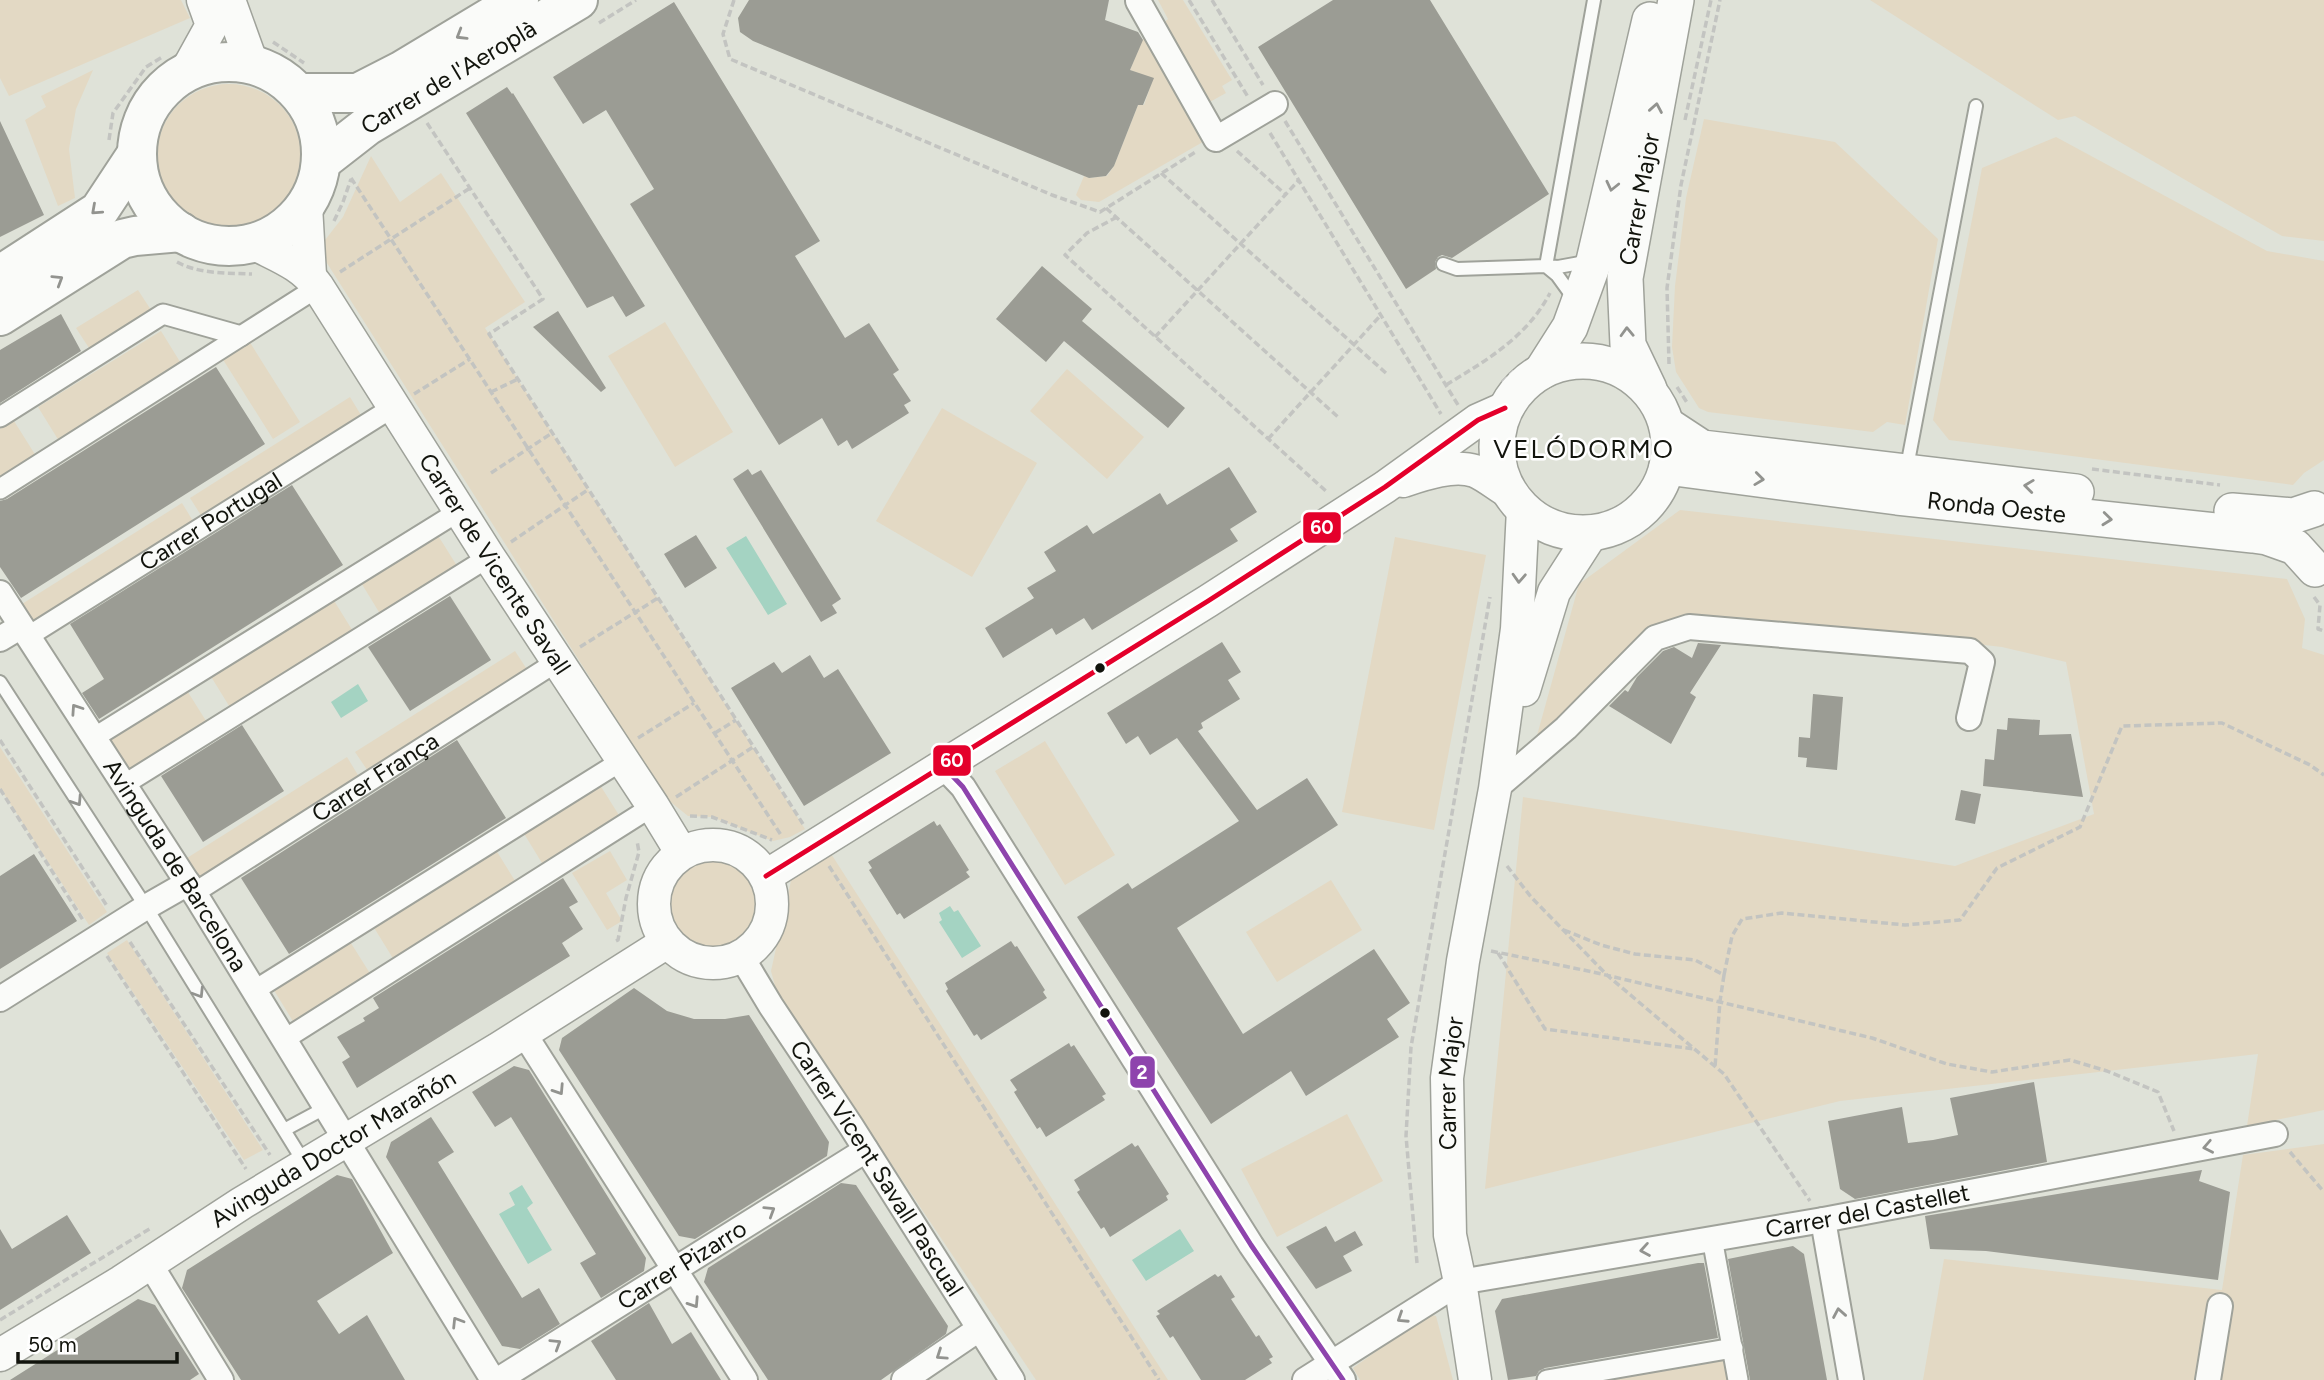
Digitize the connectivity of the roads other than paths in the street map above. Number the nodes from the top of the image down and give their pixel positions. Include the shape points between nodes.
1 (203, 0) edge
2 (229, 0) edge
3 (519, 0) edge
4 (578, 0) edge
5 (1594, 0) edge
6 (1654, 0) edge
7 (1676, 0) edge
8 (1138, 1) edge
9 (246, 49) junction
10 (186, 72) junction
11 (302, 78) junction
12 (1976, 106) dead end
13 (1267, 109) road end
14 (122, 154) junction
15 (342, 172) junction
16 (306, 206) junction
17 (253, 243) junction
18 (178, 247) junction
19 (1594, 261) junction
20 (1443, 264) dead end
21 (1546, 266) junction
22 (307, 269) junction
23 (0, 275) edge
24 (1578, 305) junction
25 (0, 316) edge
26 (241, 336) junction
27 (1542, 371) junction
28 (1671, 397) junction
29 (395, 406) junction
30 (1505, 408) junction
31 (0, 417) edge
32 (1667, 467) junction
33 (1906, 472) junction
34 (1385, 487) junction
35 (0, 489) edge
36 (1516, 501) junction
37 (2319, 503) edge
38 (461, 510) junction
39 (1592, 533) junction
40 (489, 557) junction
41 (2320, 577) edge
42 (0, 593) edge
43 (16, 634) edge
44 (558, 661) junction
45 (0, 682) edge
46 (1969, 719) dead end
47 (95, 737) junction
48 (628, 751) junction
49 (942, 765) junction
50 (125, 784) junction
51 (1495, 789) junction
52 (653, 808) junction
53 (681, 852) junction
54 (766, 876) junction
55 (191, 888) junction
56 (146, 906) junction
57 (667, 942) junction
58 (741, 956) junction
59 (255, 990) junction
60 (0, 999) edge
61 (523, 1032) junction
62 (285, 1039) junction
63 (325, 1108) junction
64 (284, 1130) junction
65 (2275, 1134) road end
66 (345, 1141) junction
67 (866, 1150) junction
68 (298, 1154) junction
69 (1823, 1220) junction
70 (1712, 1238) junction
71 (150, 1264) junction
72 (674, 1271) junction
73 (1460, 1282) junction
74 (2220, 1306) dead end
75 (979, 1329) junction
76 (1733, 1348) junction
77 (0, 1355) edge
78 (1338, 1371) edge
79 (1596, 1376) edge
80 (221, 1380) edge
81 (496, 1380) edge
82 (746, 1380) edge
83 (904, 1380) edge
84 (1012, 1380) edge
85 (1305, 1380) edge
86 (1475, 1380) edge
87 (1546, 1380) edge
88 (1738, 1380) edge
89 (1851, 1380) edge
90 (2208, 1380) edge

1 - 10 street via 212,25
2 - 9 street
3 -> 11 main road, Carrer de l'Aeroplà via 358,93
4 - 15 main road, Carrer de l'Aeroplà via 367,126
5 - 21 lane
6 -> 19 main road, Carrer Major
28 -> 7 main road, Carrer Major via 1628,345 1625,278
8 - 13 street via 1219,137
9 - 10 main road via 230,61
9 - 11 main road via 285,80
10 - 14 main road via 149,106
11 - 15 main road via 320,136
12 - 33 lane
14 - 18 main road
14 -> 23 main road via 99,211
15 - 16 main road via 317,184
16 - 17 main road via 274,235
16 - 22 street
17 - 18 main road
17 - 22 street
25 -> 18 main road via 122,239 135,236
19 - 21 lane
19 - 24 main road, Carrer Major
20 - 21 lane via 1457,269
21 - 24 lane
22 - 26 street
22 - 29 street, Carrer de Vicente Savall
24 - 27 main road, Carrer Major via 1570,327
26 - 31 street via 163,314
26 - 35 street
27 - 28 main road via 1572,361 1598,362
27 - 30 main road
28 - 32 main road
28 - 33 main road, Ronda Oeste via 1702,449
29 - 38 street, Carrer de Vicente Savall
29 - 43 street, Carrer Portugal
30 - 34 street via 1478,420
30 - 36 main road via 1497,430 1497,463
32 - 39 main road via 1649,503 1627,522
32 -> 41 main road, Ronda Oeste via 2267,537 2295,547
37 -> 33 main road, Ronda Oeste via 2293,516 2255,514
34 - 36 street via 1426,473 1462,469 1476,472
34 - 49 street
36 - 39 main road via 1541,523 1565,532
36 -> 51 street, Carrer Major via 1517,629
37 - 41 main road, Ronda Oeste via 2308,540
38 - 40 street, Carrer de Vicente Savall
38 - 47 street
39 - 51 street, Carrer Major via 1554,592
40 - 44 street, Carrer de Vicente Savall
40 - 50 street
42 - 43 street, Avinguda de Barcelona
47 -> 43 street, Avinguda de Barcelona
44 - 48 street, Carrer de Vicente Savall
44 - 55 street, Carrer França
45 -> 56 lane
46 - 51 street via 1983,662 1970,652 1689,627 1655,638 1566,728
47 - 50 street, Avinguda de Barcelona
48 - 52 street, Carrer de Vicente Savall
48 - 59 street
49 - 54 street
49 - 78 street via 963,787 1251,1245
50 - 55 street, Avinguda de Barcelona
51 - 73 street, Carrer Major via 1447,1078 1450,1235
52 - 53 street, Carrer de Vicente Savall
52 - 62 street
53 - 54 street via 708,844 738,849
53 - 57 street via 655,886 653,909
54 - 58 street via 772,890 772,912 764,935
55 - 56 street, Carrer França
55 - 59 street, Avinguda de Barcelona
56 - 60 street, Carrer França
56 -> 64 lane
57 - 58 street via 699,962 717,963
57 - 61 street, Avinguda Doctor Marañón
58 - 67 street, Carrer Vicent Savall Pascual
59 - 62 street, Avinguda de Barcelona
61 - 66 street, Avinguda Doctor Marañón
61 -> 72 street
62 - 63 street, Avinguda de Barcelona
63 - 64 lane
63 - 66 street, Avinguda de Barcelona
64 - 68 lane
65 -> 69 street, Carrer del Castellet
66 - 68 street, Avinguda Doctor Marañón
81 -> 66 street, Avinguda de Barcelona
72 -> 67 street, Carrer Pizarro
67 - 75 street, Carrer Vicent Savall Pascual
68 - 71 street, Avinguda Doctor Marañón via 242,1203
69 - 70 street, Carrer del Castellet
89 -> 69 street
70 -> 73 street, Carrer del Castellet
70 - 76 street
71 - 77 street, Avinguda Doctor Marañón
71 - 80 street
81 -> 72 street, Carrer Pizarro
72 -> 82 street
73 -> 78 street
73 - 86 street, Carrer Major
74 - 90 street
75 -> 83 street
75 - 84 street, Carrer Vicent Savall Pascual
76 - 79 street
76 - 88 street
78 - 85 street
79 - 87 street

